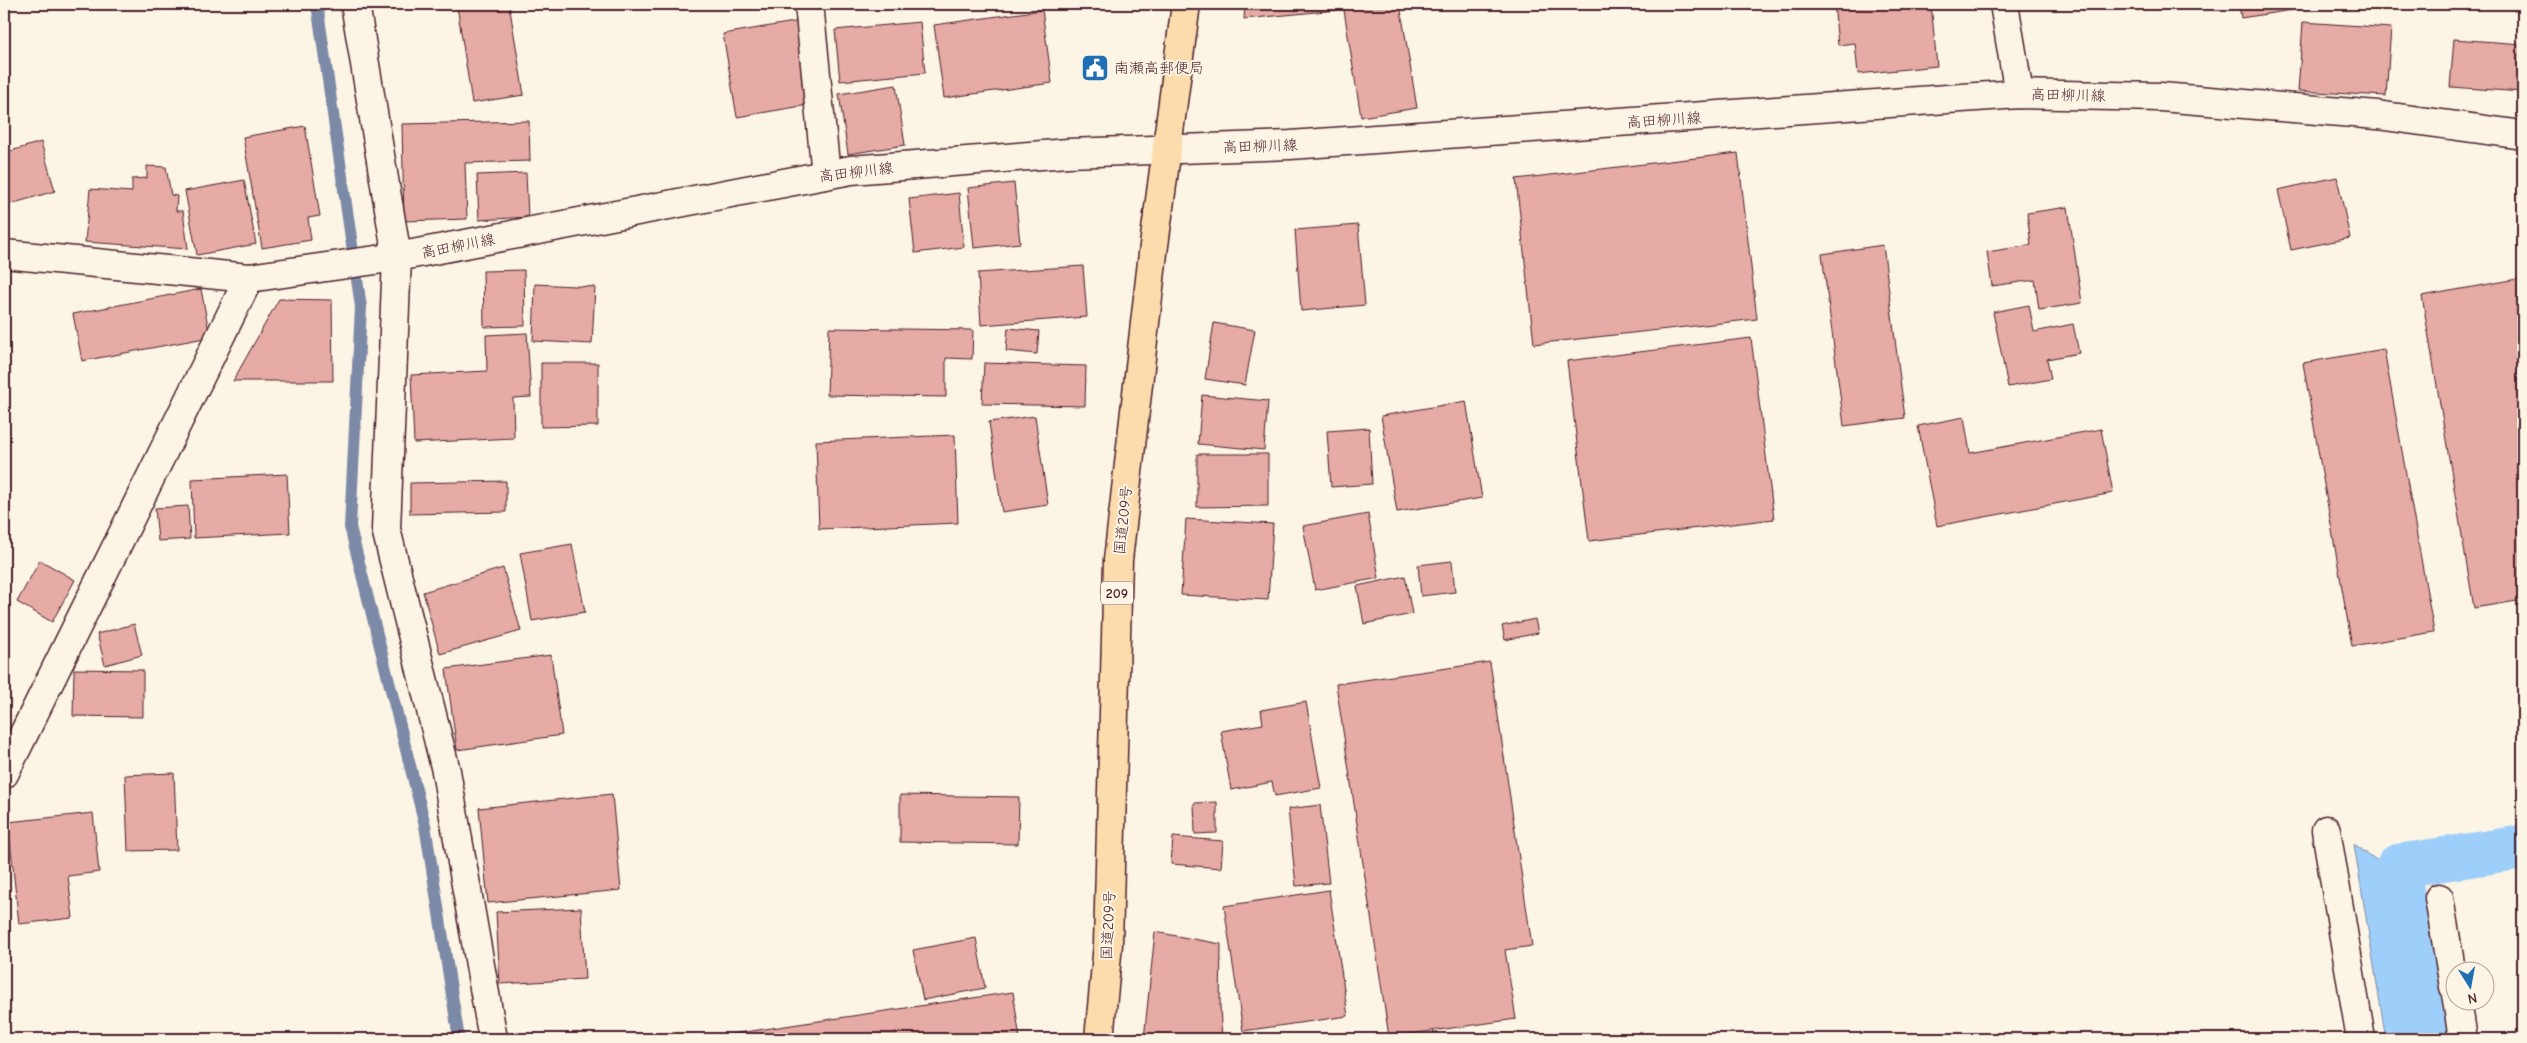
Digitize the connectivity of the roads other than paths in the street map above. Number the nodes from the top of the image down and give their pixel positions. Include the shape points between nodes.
1 (356, 4) edge
2 (809, 4) edge
3 (1186, 4) edge
4 (2004, 4) edge
5 (2019, 94) junction
6 (2523, 134) edge
7 (1168, 150) junction
8 (826, 175) junction
9 (4, 254) edge
10 (384, 259) junction
11 (249, 278) junction
12 (4, 774) edge
13 (2326, 830) dead end
14 (2439, 898) dead end
15 (2449, 960) edge
16 (2459, 1010) edge
17 (493, 1039) edge
18 (1099, 1039) edge
19 (2361, 1039) edge
20 (2464, 1039) edge

1 - 10 main road
2 - 8 main road
3 - 7 highway, 国道209号 / 209
4 - 5 main road
5 - 6 main road, 高田柳川線 via 2180,99 2376,115
5 - 7 main road, 高田柳川線 via 1330,142
7 - 8 main road, 高田柳川線 via 1068,153 852,170
7 - 18 highway, 国道209号 / 209 via 1118,560 1108,944
8 - 10 main road, 高田柳川線
9 - 11 main road, 高田柳川線
10 - 11 main road, 高田柳川線
10 - 17 main road via 386,529 446,771
11 - 12 main road
13 - 19 main road
14 - 15 main road
16 - 20 main road

